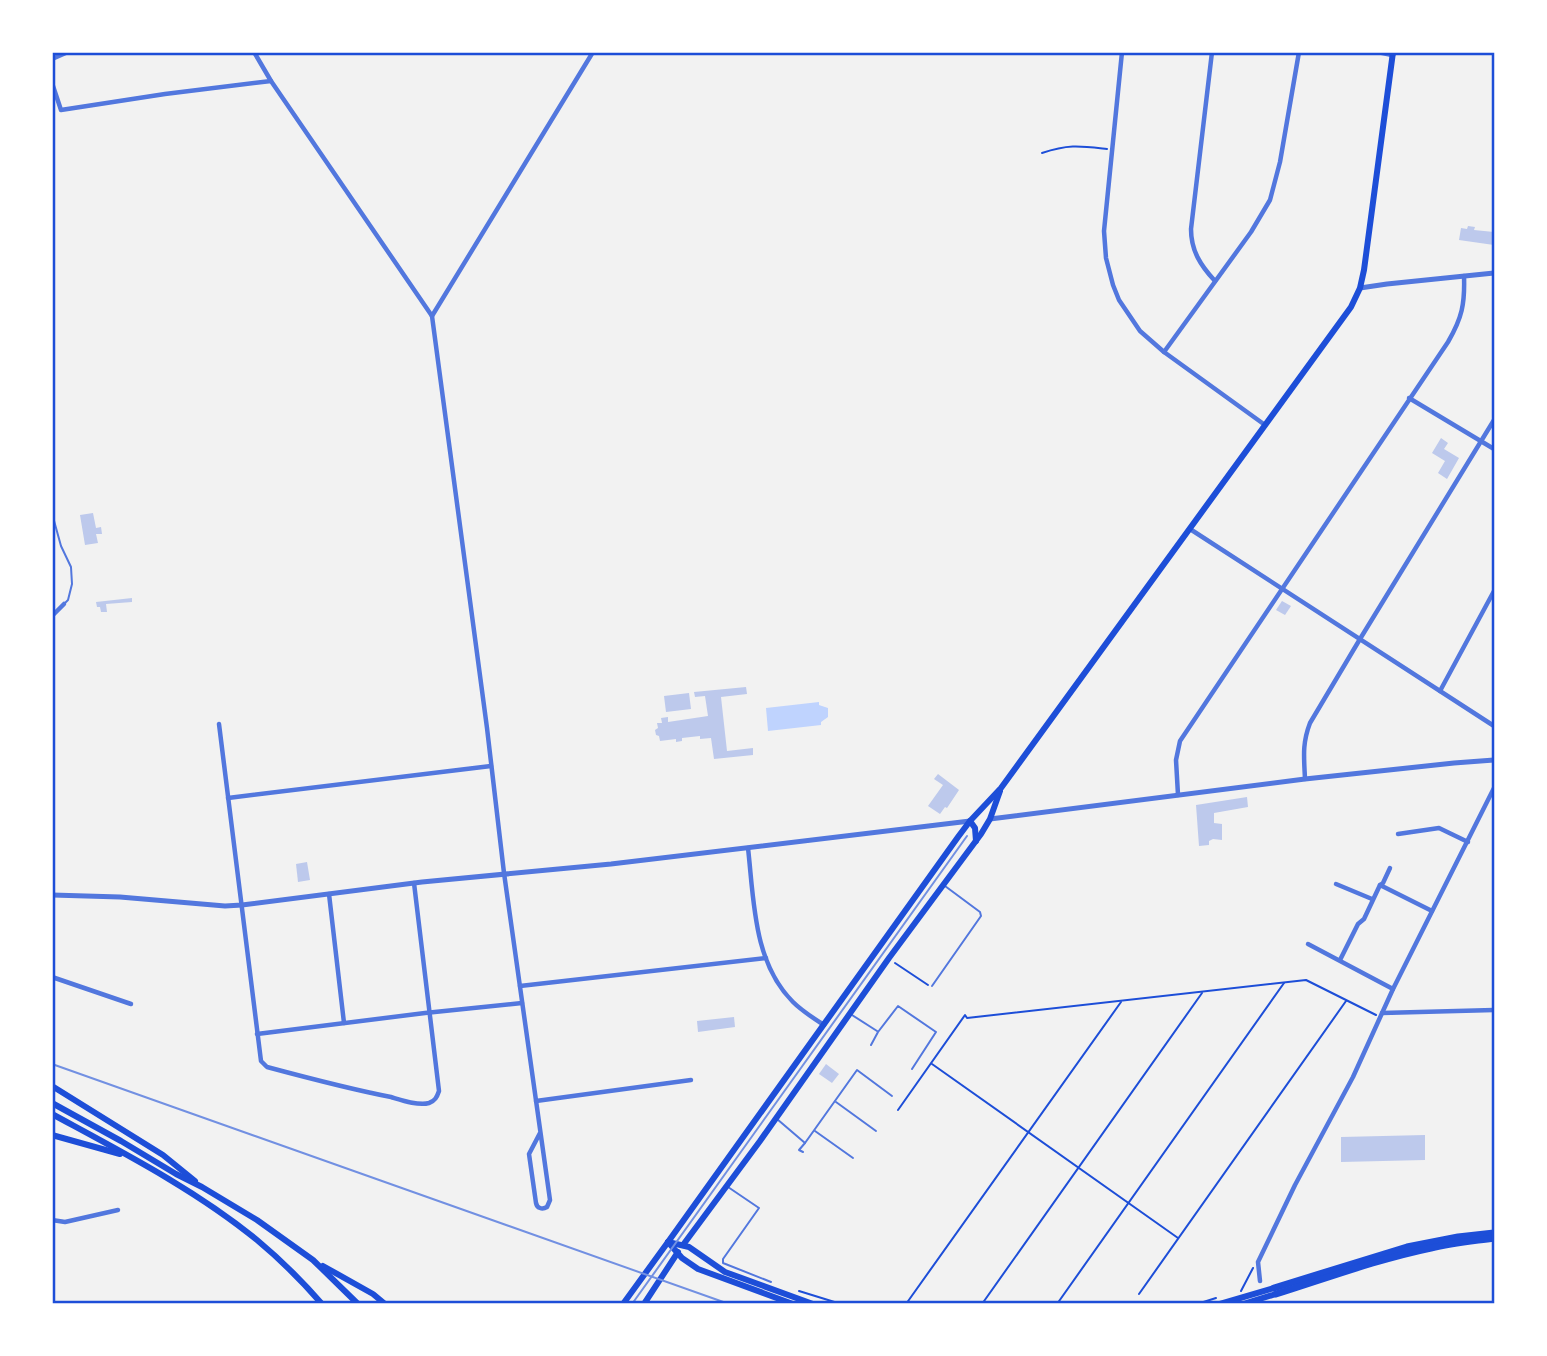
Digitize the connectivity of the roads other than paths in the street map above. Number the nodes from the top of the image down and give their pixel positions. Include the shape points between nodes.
1 (68, 52) edge
2 (254, 52) edge
3 (593, 52) edge
4 (1122, 52) edge
5 (1212, 52) edge
6 (1298, 52) edge
7 (1378, 52) edge
8 (1393, 54) edge
9 (52, 59) edge
10 (271, 81) junction
11 (52, 83) edge
12 (1494, 273) edge
13 (1464, 276) junction
14 (1215, 282) junction
15 (1360, 288) junction
16 (432, 316) junction
17 (1164, 352) junction
18 (1409, 398) junction
19 (1494, 420) edge
20 (1265, 425) junction
21 (1482, 442) junction
22 (1494, 449) edge
23 (54, 517) edge
24 (1190, 530) junction
25 (1282, 589) junction
26 (1494, 591) edge
27 (64, 604) joint
28 (52, 616) edge
29 (1360, 639) junction
30 (1440, 691) junction
31 (219, 724) dead end
32 (1494, 726) edge
33 (1494, 760) edge
34 (491, 766) junction
35 (1305, 779) junction
36 (1001, 788) junction
37 (1494, 788) edge
38 (1178, 795) junction
39 (228, 798) junction
40 (990, 819) junction
41 (970, 821) junction
42 (1398, 834) dead end
43 (976, 841) junction
44 (1468, 842) junction
45 (748, 848) junction
46 (1390, 869) dead end
47 (504, 873) junction
48 (414, 883) junction
49 (1336, 884) dead end
50 (1380, 885) junction
51 (944, 886) junction
52 (329, 894) junction
53 (52, 895) edge
54 (1372, 899) junction
55 (242, 905) junction
56 (1432, 911) junction
57 (1308, 944) dead end
58 (766, 958) junction
59 (1340, 960) junction
60 (52, 977) edge
61 (520, 986) junction
62 (932, 986) road end
63 (1393, 989) junction
64 (522, 1003) junction
65 (131, 1004) dead end
66 (1494, 1010) edge
67 (429, 1014) junction
68 (850, 1014) junction
69 (1381, 1015) junction
70 (344, 1023) junction
71 (824, 1025) junction
72 (878, 1032) junction
73 (257, 1034) junction
74 (871, 1045) dead end
75 (912, 1069) dead end
76 (691, 1080) dead end
77 (52, 1086) edge
78 (892, 1096) dead end
79 (536, 1101) junction
80 (835, 1101) junction
81 (52, 1103) edge
82 (52, 1114) edge
83 (776, 1118) junction
84 (814, 1130) junction
85 (876, 1131) dead end
86 (540, 1133) junction
87 (52, 1135) edge
88 (805, 1143) junction
89 (803, 1152) dead end
90 (132, 1157) junction
91 (853, 1158) dead end
92 (727, 1186) junction
93 (202, 1187) junction
94 (118, 1210) dead end
95 (52, 1220) edge
96 (1494, 1233) edge
97 (1494, 1238) edge
98 (668, 1241) junction
99 (684, 1245) junction
100 (677, 1254) junction
101 (313, 1260) junction
102 (688, 1264) junction
103 (668, 1267) junction
104 (771, 1282) dead end
105 (1260, 1282) dead end
106 (1275, 1291) junction
107 (645, 1302) edge
108 (323, 1304) edge
109 (358, 1304) edge
110 (385, 1304) edge
111 (623, 1304) edge
112 (793, 1304) edge
113 (813, 1304) edge
114 (1220, 1304) edge
115 (1243, 1304) edge

1 - 9 street
2 - 10 street
3 - 16 street
4 - 17 street via 1105,258 1129,317
5 - 14 street via 1191,229 1195,252
6 - 14 street via 1270,200
7 - 8 street
8 - 15 main road
10 - 11 street via 61,110
10 - 16 street
12 - 13 street
13 - 15 street
13 - 18 street via 1465,295 1457,326
14 - 17 street
15 - 20 main road
16 - 34 street
17 - 20 street
18 - 21 street
18 - 25 street
19 - 21 street
20 - 24 main road
21 - 22 street
21 - 29 street
23 - 27 lane via 71,567 72,584
24 - 25 street
24 - 36 main road
25 - 29 street
25 - 38 street via 1180,741
26 - 30 street
27 - 28 street
29 - 30 street
29 - 35 street via 1304,738
30 - 32 street
31 - 39 street
33 - 35 street
34 - 39 street
34 - 47 street
35 - 38 street
36 - 40 main road
36 - 41 main road
37 - 44 street
38 - 40 street
39 - 55 street
40 - 41 main road
40 - 43 main road
41 - 43 main road
41 - 45 street
41 - 71 main road
42 - 44 street via 1439,828
43 - 51 main road
44 - 56 street
45 - 47 street
45 - 58 street via 755,915
46 - 50 street
47 - 48 street
47 - 61 street
48 - 52 street
48 - 67 street
49 - 54 street
50 - 54 street
50 - 56 street
51 - 62 lane via 981,916
51 - 68 main road
52 - 55 street
52 - 70 street
53 - 55 street
54 - 59 street
55 - 73 street
56 - 63 street
57 - 59 street
58 - 61 street
58 - 71 street via 788,996
59 - 63 street
60 - 65 street
61 - 64 street
63 - 69 street
64 - 67 street
64 - 79 street
66 - 69 street
67 - 70 street
67 - 73 street via 439,1091 431,1102 344,1088 267,1067 261,1061
68 - 72 lane
68 - 83 main road
69 - 105 street via 1258,1262
70 - 73 street
71 - 98 main road
72 - 74 lane
72 - 75 lane via 898,1006 936,1032
76 - 79 street
77 - 93 main road via 163,1155
78 - 80 lane via 857,1070
79 - 86 street
80 - 84 lane
80 - 85 lane
81 - 93 main road
82 - 90 main road
83 - 88 lane
83 - 92 main road
84 - 88 lane
84 - 91 lane
86 - 86 street via 529,1154 536,1203 542,1209 550,1200
87 - 90 main road
88 - 89 lane via 799,1150
90 - 108 main road via 256,1240
92 - 99 main road
92 - 104 lane via 759,1208 723,1263
93 - 101 main road
94 - 95 street via 65,1222
96 - 106 highway via 1407,1247
97 - 106 highway via 1409,1253
98 - 99 main road
98 - 100 main road
98 - 111 main road
99 - 100 main road
99 - 113 main road via 725,1272
100 - 102 main road
100 - 103 main road
101 - 109 main road
101 - 110 main road
102 - 103 main road
102 - 112 main road
103 - 107 main road
106 - 114 main road
106 - 115 main road

